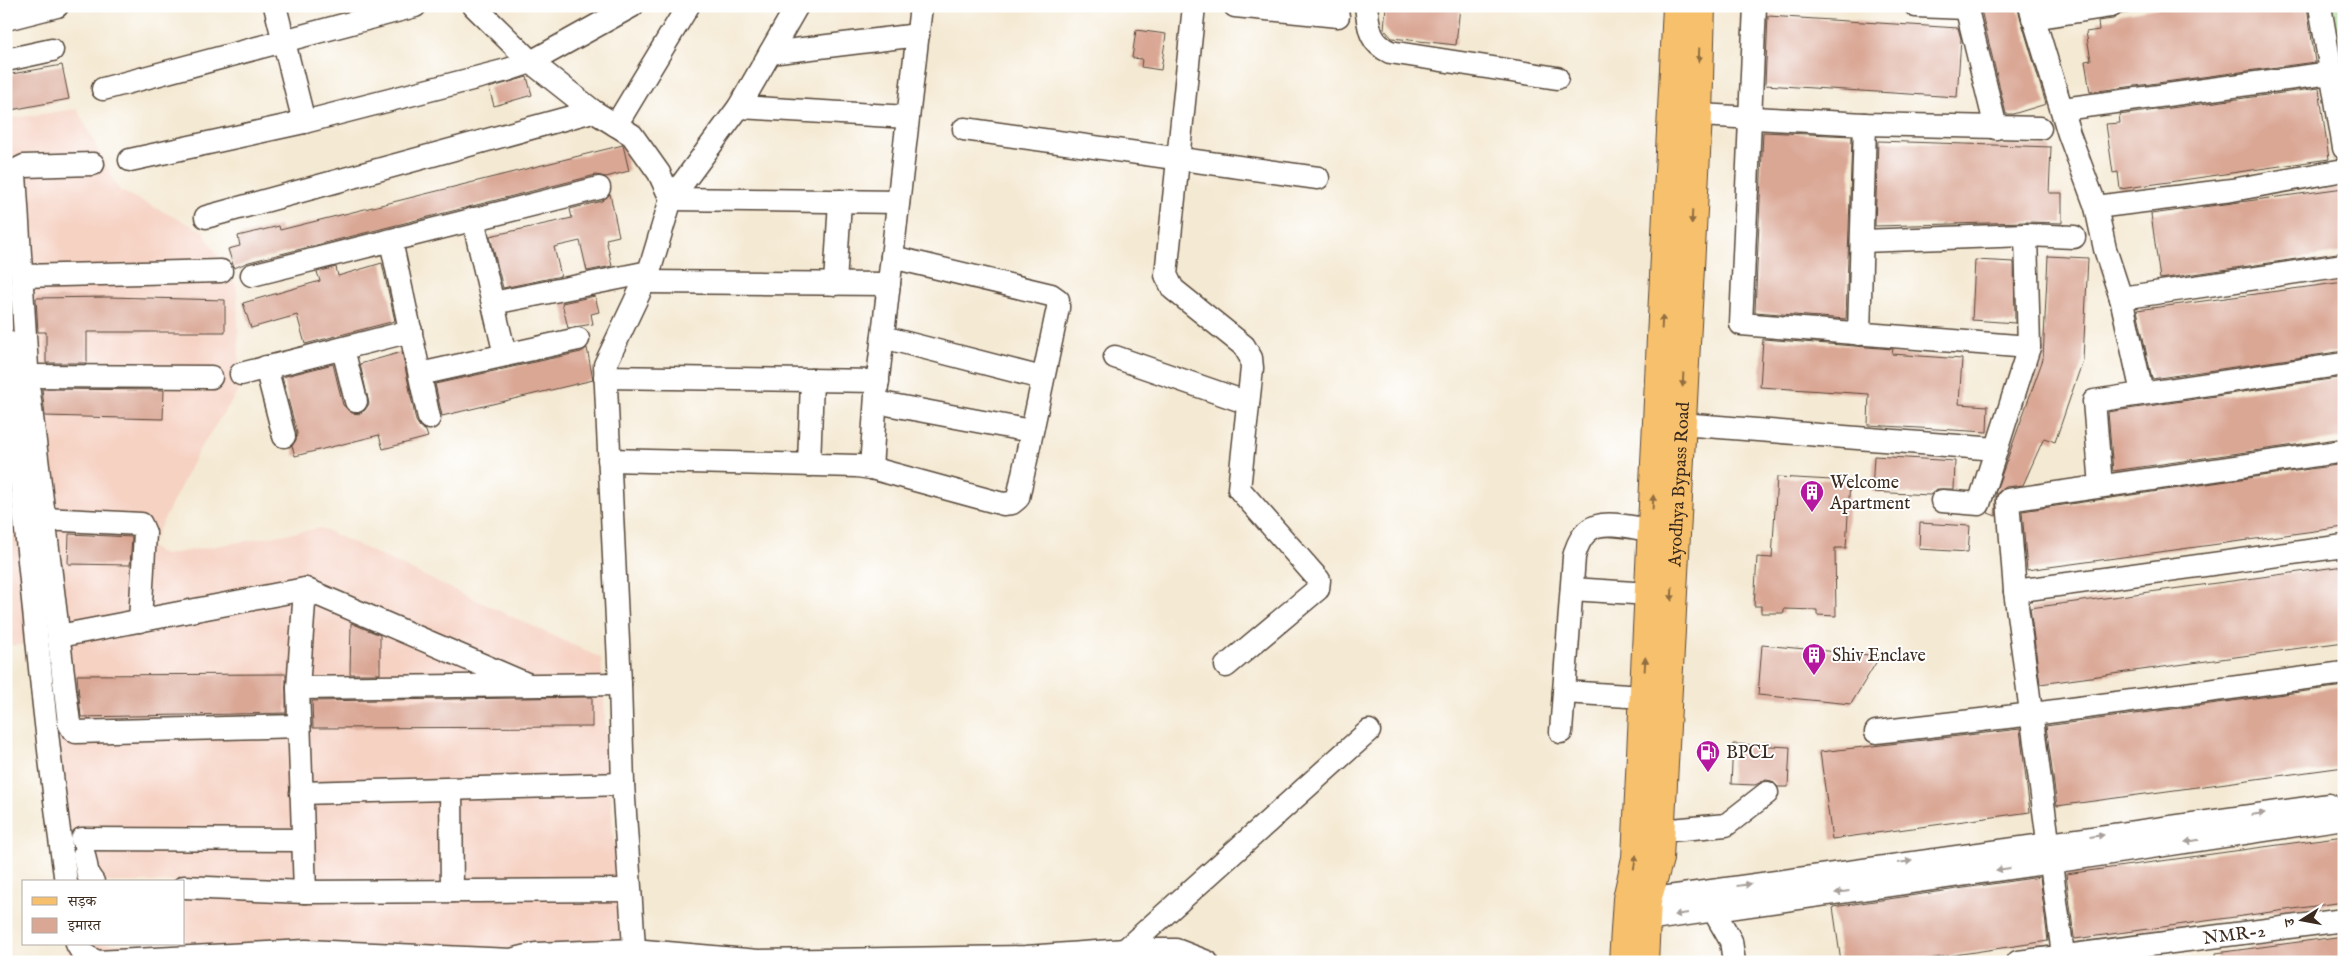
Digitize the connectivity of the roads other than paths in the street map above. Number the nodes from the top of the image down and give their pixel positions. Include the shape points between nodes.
1 (57, 6) edge
2 (275, 6) edge
3 (415, 6) edge
4 (474, 6) edge
5 (632, 6) edge
6 (688, 6) edge
7 (797, 6) edge
8 (921, 6) edge
9 (1194, 6) edge
10 (1235, 6) edge
11 (1366, 6) edge
12 (1677, 6) edge
13 (1701, 6) edge
14 (1754, 6) edge
15 (1916, 6) edge
16 (2111, 6) edge
17 (2320, 6) edge
18 (1966, 7) edge
19 (2031, 12) edge
20 (1338, 16) dead end
21 (6, 19) edge
22 (918, 35) junction
23 (284, 41) junction
24 (52, 50) dead end
25 (770, 53) junction
26 (6, 60) edge
27 (531, 62) junction
28 (2331, 73) junction
29 (1557, 78) dead end
30 (103, 89) dead end
31 (739, 107) junction
32 (2063, 109) junction
33 (593, 110) junction
34 (1685, 115) junction
35 (908, 117) junction
36 (1749, 118) junction
37 (304, 122) junction
38 (1865, 124) junction
39 (616, 125) junction
40 (1996, 128) junction
41 (2040, 128) dead end
42 (964, 129) dead end
43 (2344, 148) edge
44 (1177, 158) junction
45 (130, 160) dead end
46 (93, 164) dead end
47 (2344, 170) edge
48 (1318, 178) dead end
49 (600, 188) dead end
50 (671, 199) junction
51 (840, 201) junction
52 (898, 202) junction
53 (2096, 207) junction
54 (206, 217) dead end
55 (473, 219) junction
56 (2026, 234) junction
57 (2074, 237) dead end
58 (391, 241) junction
59 (1862, 241) junction
60 (892, 257) junction
61 (2344, 265) edge
62 (221, 271) dead end
63 (252, 275) dead end
64 (22, 276) junction
65 (646, 277) junction
66 (835, 284) junction
67 (889, 284) junction
68 (2121, 298) junction
69 (493, 303) junction
70 (410, 331) junction
71 (1859, 334) junction
72 (883, 336) junction
73 (578, 339) dead end
74 (6, 341) edge
75 (2029, 347) junction
76 (343, 349) junction
77 (505, 355) junction
78 (1115, 357) dead end
79 (2344, 364) edge
80 (266, 367) junction
81 (240, 374) dead end
82 (420, 374) junction
83 (28, 376) junction
84 (211, 377) dead end
85 (605, 377) junction
86 (1042, 378) junction
87 (812, 380) junction
88 (877, 392) junction
89 (2142, 393) junction
90 (356, 401) dead end
91 (1248, 402) junction
92 (430, 418) dead end
93 (1681, 424) junction
94 (1031, 432) junction
95 (284, 436) dead end
96 (1996, 449) junction
97 (2344, 450) edge
98 (609, 460) junction
99 (13, 463) edge
100 (809, 465) junction
101 (871, 468) junction
102 (2100, 486) junction
103 (1942, 501) dead end
104 (44, 519) junction
105 (1652, 530) junction
106 (2344, 546) edge
107 (305, 589) junction
108 (1572, 589) junction
109 (2015, 591) junction
110 (1649, 594) junction
111 (140, 621) junction
112 (58, 636) junction
113 (1226, 666) dead end
114 (2344, 673) edge
115 (620, 684) junction
116 (529, 685) junction
117 (298, 688) junction
118 (1564, 692) junction
119 (1655, 698) junction
120 (2033, 714) junction
121 (299, 726) junction
122 (1369, 731) dead end
123 (1561, 732) dead end
124 (1876, 732) dead end
125 (623, 784) junction
126 (451, 789) junction
127 (301, 793) junction
128 (1767, 793) dead end
129 (2344, 803) edge
130 (2344, 818) edge
131 (1660, 831) junction
132 (303, 840) junction
133 (2050, 852) junction
134 (66, 880) edge
135 (92, 880) edge
136 (185, 887) edge
137 (628, 890) junction
138 (1702, 890) junction
139 (452, 891) junction
140 (305, 892) junction
141 (1636, 909) junction
142 (1713, 910) junction
143 (2344, 920) edge
144 (78, 946) edge
145 (1125, 950) junction
146 (307, 956) edge
147 (623, 956) edge
148 (351, 958) edge
149 (920, 959) edge
150 (1027, 959) edge
151 (2064, 959) edge
152 (507, 961) edge
153 (758, 961) edge
154 (1206, 962) edge
155 (1623, 962) edge
156 (1644, 962) edge
157 (1734, 962) edge
158 (2018, 962) edge

1 - 21 street
2 - 23 street
3 - 23 street
4 - 27 street
5 - 27 street
6 - 39 street
7 - 25 street
8 - 22 street
9 - 44 street
10 - 20 street
11 - 29 street via 1370,34 1377,46 1390,52
12 - 34 main road, Ayodhya Bypass Road
13 -> 34 main road, Ayodhya Bypass Road
14 - 36 street
15 - 18 street
16 - 19 street
17 - 28 street
18 - 40 street
19 - 32 street
22 - 25 street
22 - 35 street
23 - 30 street
23 - 37 street
24 - 26 street
25 - 31 street
27 - 33 street
27 - 37 street
28 - 32 street
28 - 43 street
31 - 35 street
31 - 50 street
32 - 53 street
33 - 39 street
33 - 54 street
34 - 36 street
34 -> 93 main road, Ayodhya Bypass Road
105 -> 34 main road, Ayodhya Bypass Road
35 - 52 street
36 - 38 street
36 - 71 street via 1741,324
37 - 45 street
38 - 40 street
38 - 59 street
39 - 50 street via 632,135 659,173
40 - 41 street
42 - 44 street
44 - 48 street
44 - 91 street via 1166,268 1168,282 1172,289 1248,351 1252,368
46 - 64 street via 24,166 16,170
47 - 53 street via 2232,190
49 - 55 street
50 - 51 street
50 - 65 street
51 - 52 street
51 - 66 street
52 - 60 street
53 - 68 street
55 - 58 street
55 - 69 street
56 - 57 street
56 - 59 street
56 - 75 street
58 - 63 street
58 - 70 street
59 - 71 street
60 - 67 street
60 - 86 street via 1051,295 1058,300
61 - 68 street
62 - 64 street
64 - 83 street
65 - 66 street
65 - 69 street
65 - 85 street via 605,365
66 - 67 street
67 - 72 street
68 - 89 street
69 - 77 street
70 - 76 street
70 - 82 street
71 - 75 street
72 - 86 street
72 - 88 street
73 - 77 street
74 - 99 street
75 - 96 street
76 - 80 street
76 - 90 street
77 - 82 street
78 - 91 street
79 - 89 street
80 - 81 street
80 - 95 street
82 - 92 street
83 - 84 street
83 - 104 street
85 - 87 street
85 - 98 street
86 - 94 street
87 - 88 street
87 - 100 street
88 - 94 street
88 - 101 street
89 - 102 street via 2094,401
91 - 113 street via 1238,489 1319,580 1318,589
93 - 96 street
93 -> 119 main road, Ayodhya Bypass Road
94 - 101 street via 1018,498 1012,503 1003,504
96 - 103 street via 1979,504
97 - 102 street
98 - 100 street
98 - 115 street
99 - 134 street
100 - 101 street
102 - 109 street via 2008,500
104 - 111 street via 141,524 145,533
104 - 112 street
105 - 108 street via 1602,524 1586,530 1578,541
105 - 110 main road, Ayodhya Bypass Road
106 - 109 street
107 - 111 street
107 - 116 street
107 - 117 street
108 - 110 street
108 - 118 street
109 - 120 street
119 -> 110 main road, Ayodhya Bypass Road
111 - 112 street
112 - 121 street via 69,723 76,732
114 - 120 street
115 - 116 street
115 - 125 street
116 - 117 street
117 - 121 street
118 - 119 street
118 - 123 street
119 - 131 main road, Ayodhya Bypass Road
141 -> 119 main road, Ayodhya Bypass Road via 1636,858
120 - 124 street
120 - 133 street
121 - 127 street
122 - 145 street
125 - 126 street
125 - 137 street
126 - 127 street
126 - 139 street
127 - 132 street
128 - 131 street via 1726,825
133 -> 129 street
130 -> 133 street
131 - 141 main road, Ayodhya Bypass Road via 1658,859
132 - 135 street via 83,847
132 - 140 street
138 -> 133 street
133 -> 142 street
133 - 151 street
136 - 140 street
137 - 139 street
137 - 147 street
138 - 141 street
138 - 142 street
139 - 140 street
142 -> 141 street
141 - 155 main road, Ayodhya Bypass Road
141 - 156 main road, Ayodhya Bypass Road
142 - 157 street via 1731,940
143 - 151 street, NMR-2
144 - 146 street via 83,954 97,962
145 - 150 street
145 - 154 street via 1176,950
146 - 148 street
147 - 152 street via 536,954
147 - 153 street
148 - 152 street
149 - 150 street
149 - 153 street
151 - 158 street, NMR-2

